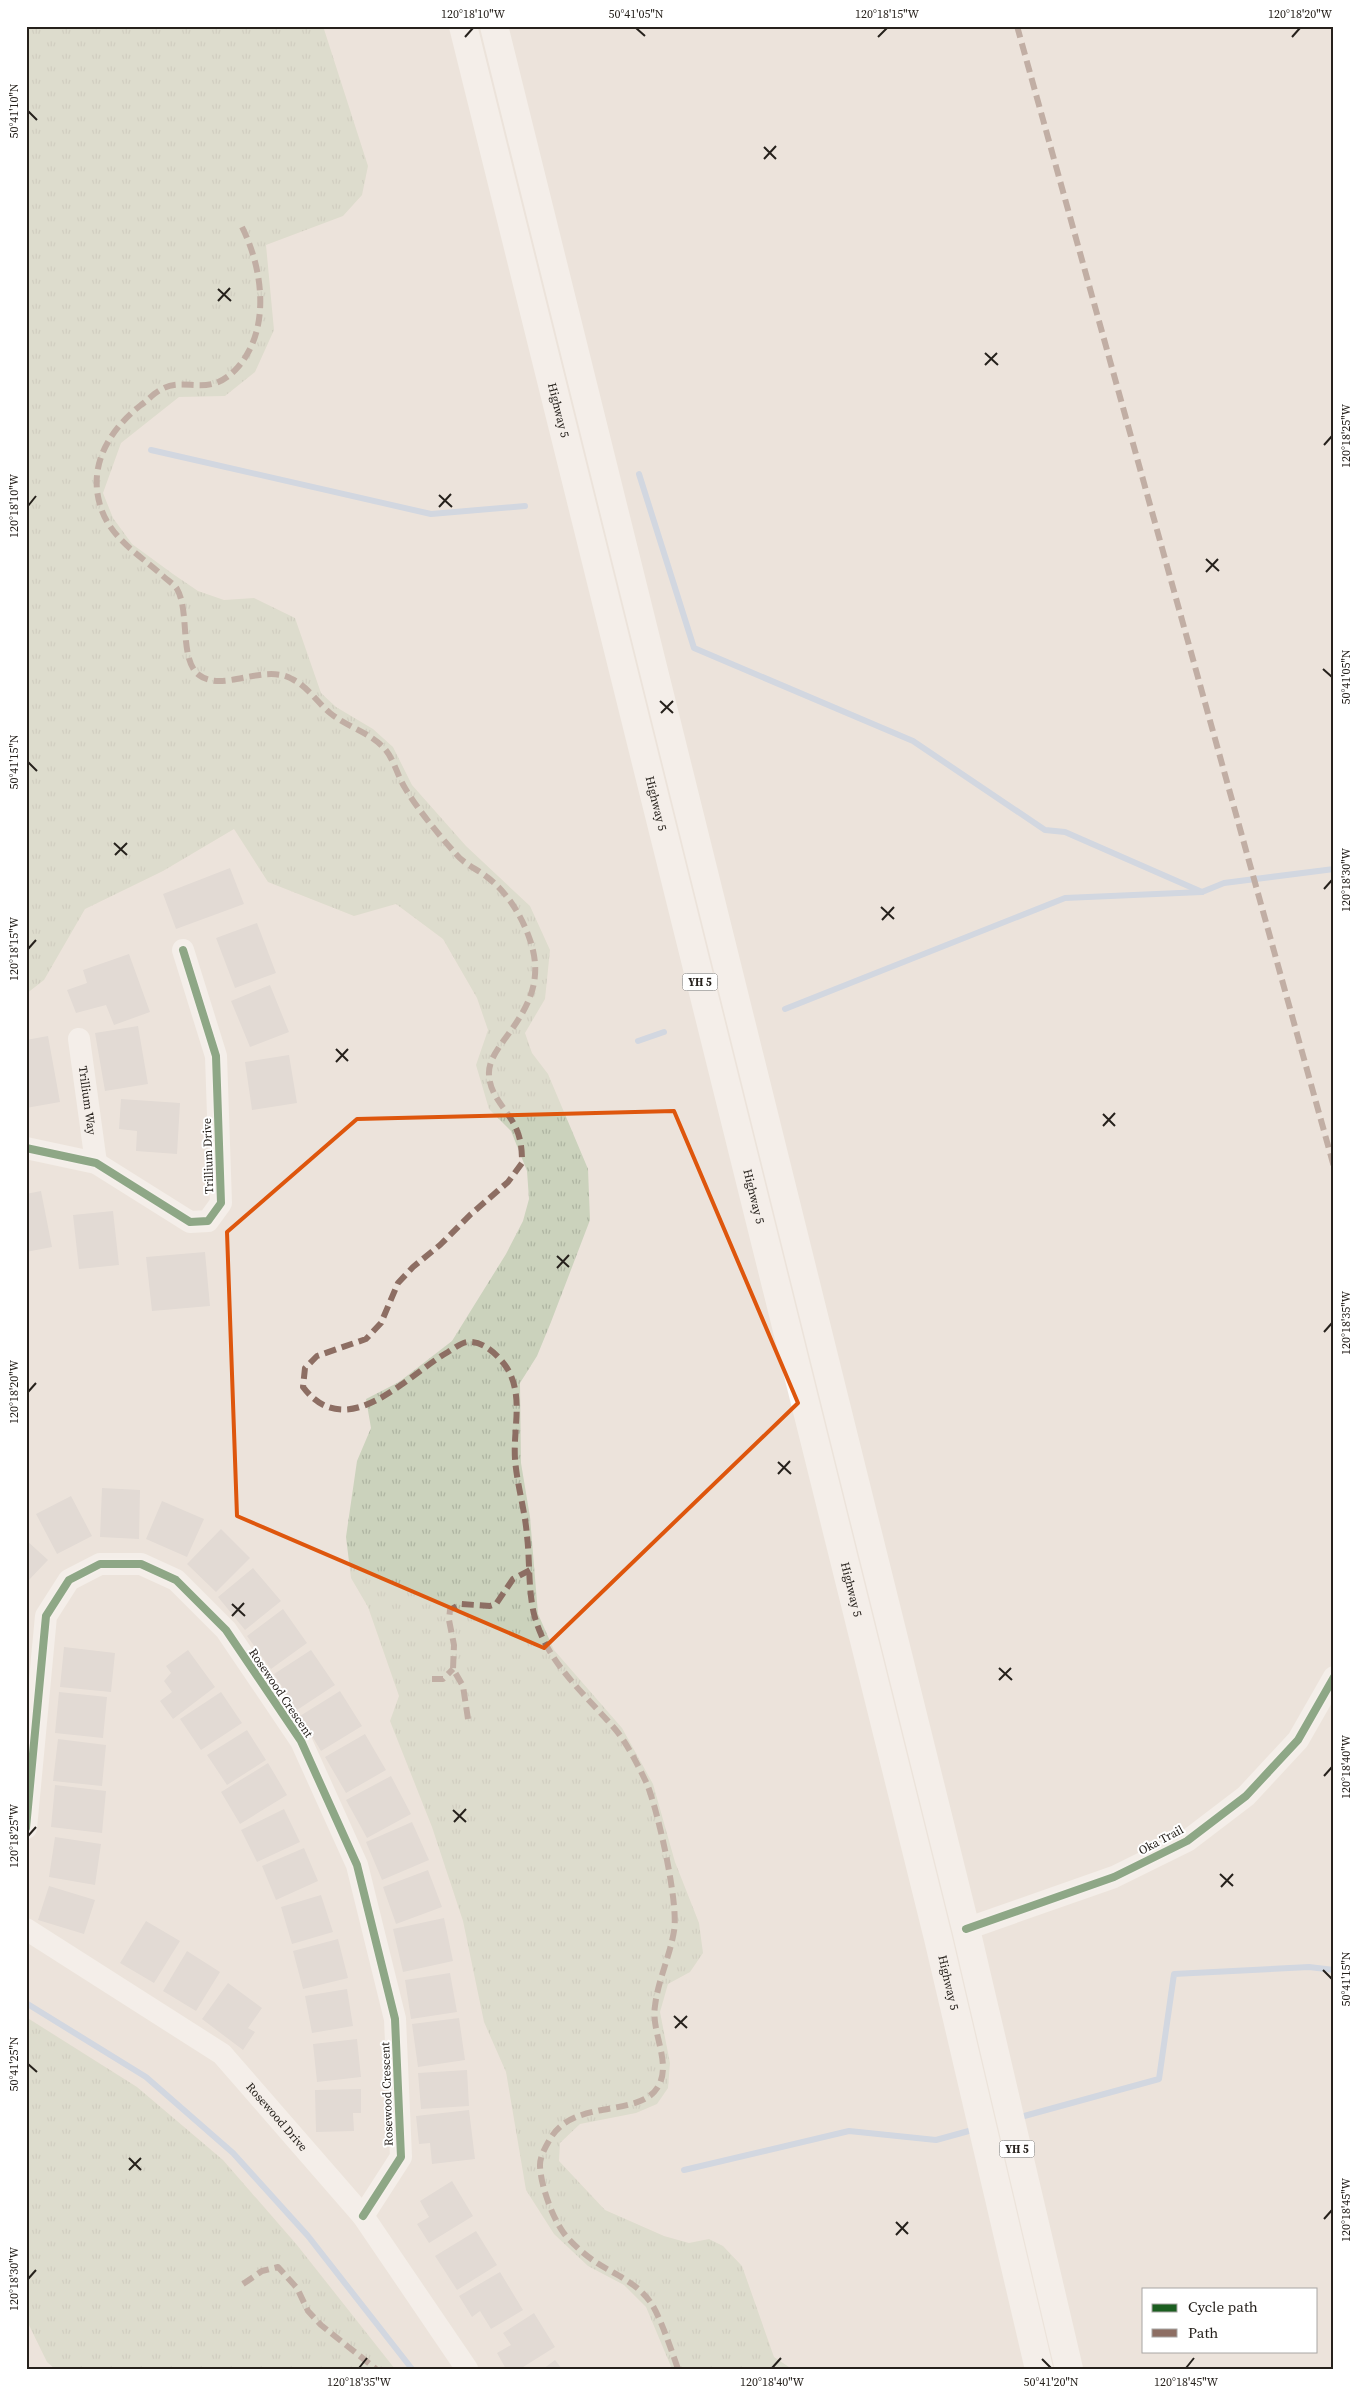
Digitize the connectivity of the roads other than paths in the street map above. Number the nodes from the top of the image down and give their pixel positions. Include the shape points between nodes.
1 (463, 26) edge
2 (494, 26) edge
3 (183, 950) dead end
4 (79, 1039) dead end
5 (26, 1148) edge
6 (96, 1162) junction
7 (1334, 1677) edge
8 (26, 1828) edge
9 (26, 1929) edge
10 (966, 1929) junction
11 (363, 2216) junction
12 (467, 2369) edge
13 (1039, 2369) edge
14 (1068, 2369) edge

1 - 13 highway, Highway 5 / YH 5 via 935,1928
2 - 10 highway, YH 5
3 - 6 street, Trillium Drive via 216,1056 221,1203 208,1221 190,1222
4 - 6 street, Trillium Way
5 - 6 street, Trillium Drive
7 - 10 street, Oka Trail via 1298,1740 1246,1796 1187,1841 1114,1877
8 - 11 street, Rosewood Crescent via 46,1616 69,1580 100,1564 141,1564 176,1580 226,1630 301,1741 357,1865 395,2019 401,2158
9 - 11 street, Rosewood Drive via 222,2054
10 - 14 highway, YH 5
11 - 12 street, Rosewood Drive

